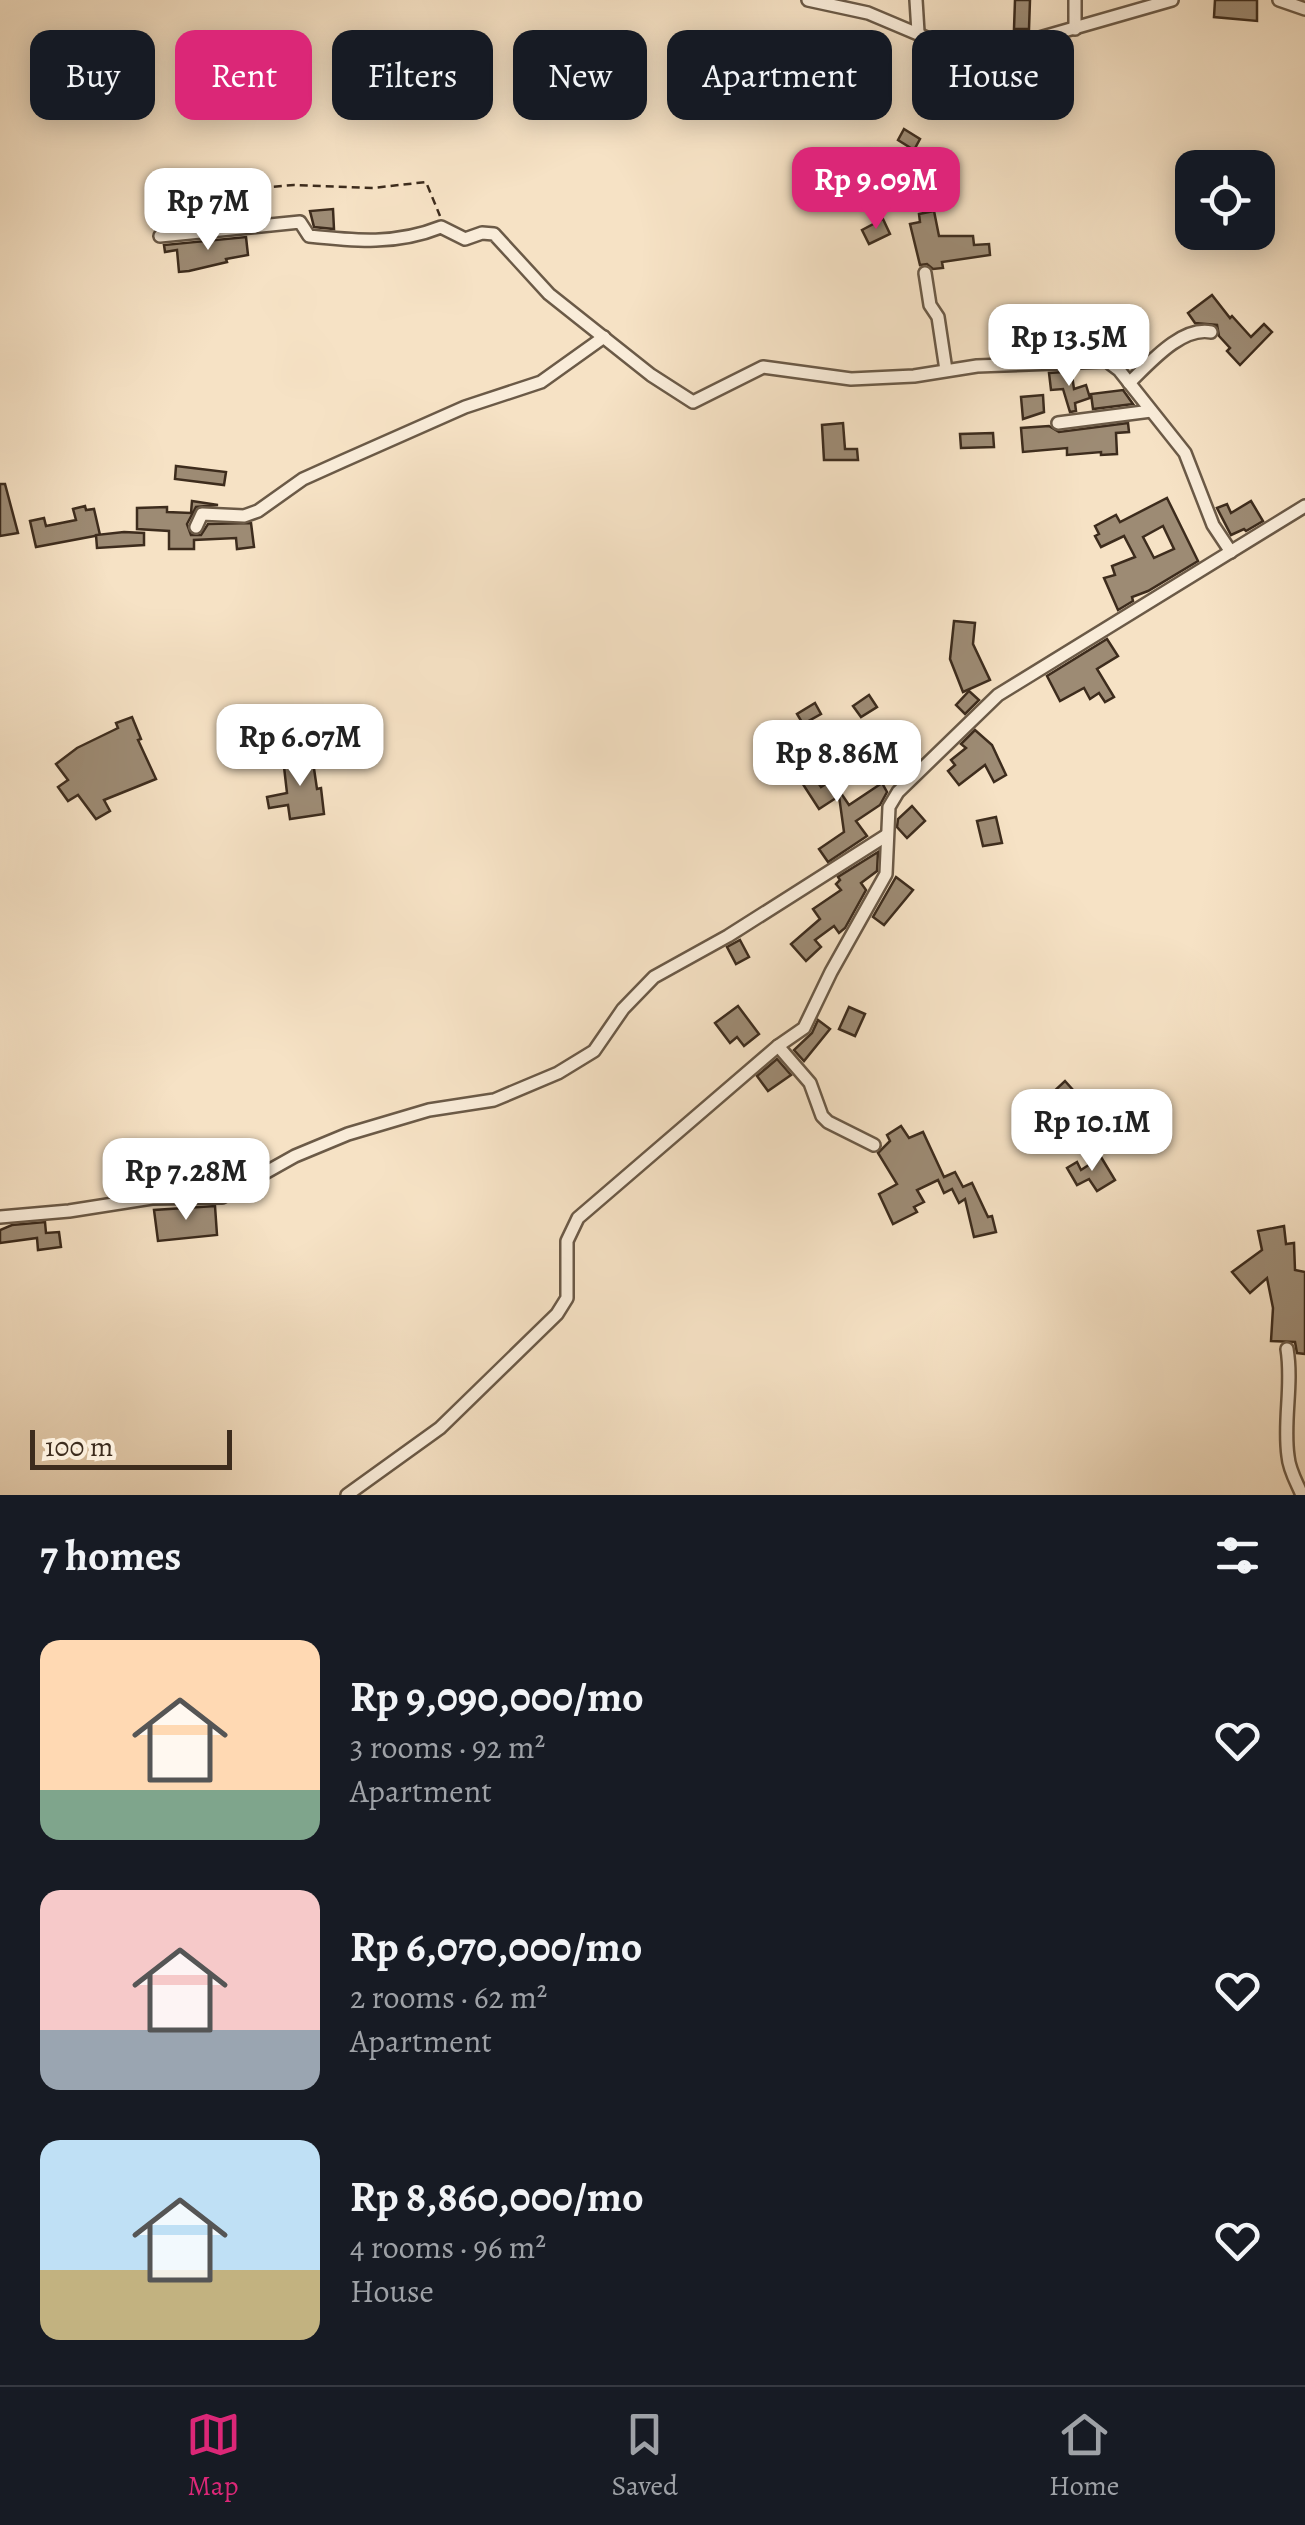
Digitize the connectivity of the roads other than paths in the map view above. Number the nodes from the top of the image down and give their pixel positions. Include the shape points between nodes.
1 (808, 0) edge
2 (916, 0) edge
3 (1075, 0) edge
4 (1172, 0) edge
5 (1279, 0) edge
6 (1305, 9) edge
7 (913, 30) edge
8 (918, 30) edge
9 (1074, 30) joint
10 (160, 236) dead end
11 (925, 273) dead end
12 (1210, 332) dead end
13 (604, 337) junction
14 (946, 370) junction
15 (1129, 383) junction
16 (1151, 411) junction
17 (1058, 423) dead end
18 (1305, 506) edge
19 (196, 528) dead end
20 (1231, 552) junction
21 (887, 835) junction
22 (778, 1046) junction
23 (874, 1145) dead end
24 (0, 1217) edge
25 (1287, 1350) dead end
26 (346, 1495) edge
27 (1302, 1495) edge

1 - 7 street
2 - 8 street
3 - 9 street
4 - 9 street
5 - 6 street
10 - 13 street via 290,221 300,222 309,236 380,242 441,227 465,239 494,234 548,294
11 - 14 street
12 - 15 street via 1188,335
13 - 14 street via 693,402 763,367 851,380
13 - 19 street via 540,382 465,407 303,479 258,511 202,514
14 - 15 street via 1107,360
15 - 16 street
16 - 17 street
16 - 20 street via 1185,453
18 - 20 street
20 - 21 street via 986,704 898,792 889,807
21 - 22 street via 886,874 804,1028
21 - 24 street via 654,977 594,1051 558,1073 494,1100 429,1110 348,1134 222,1197 152,1198
22 - 23 street via 810,1083 822,1116
22 - 26 street via 578,1218 567,1242 567,1298 557,1314 440,1428
25 - 27 street via 1288,1462

